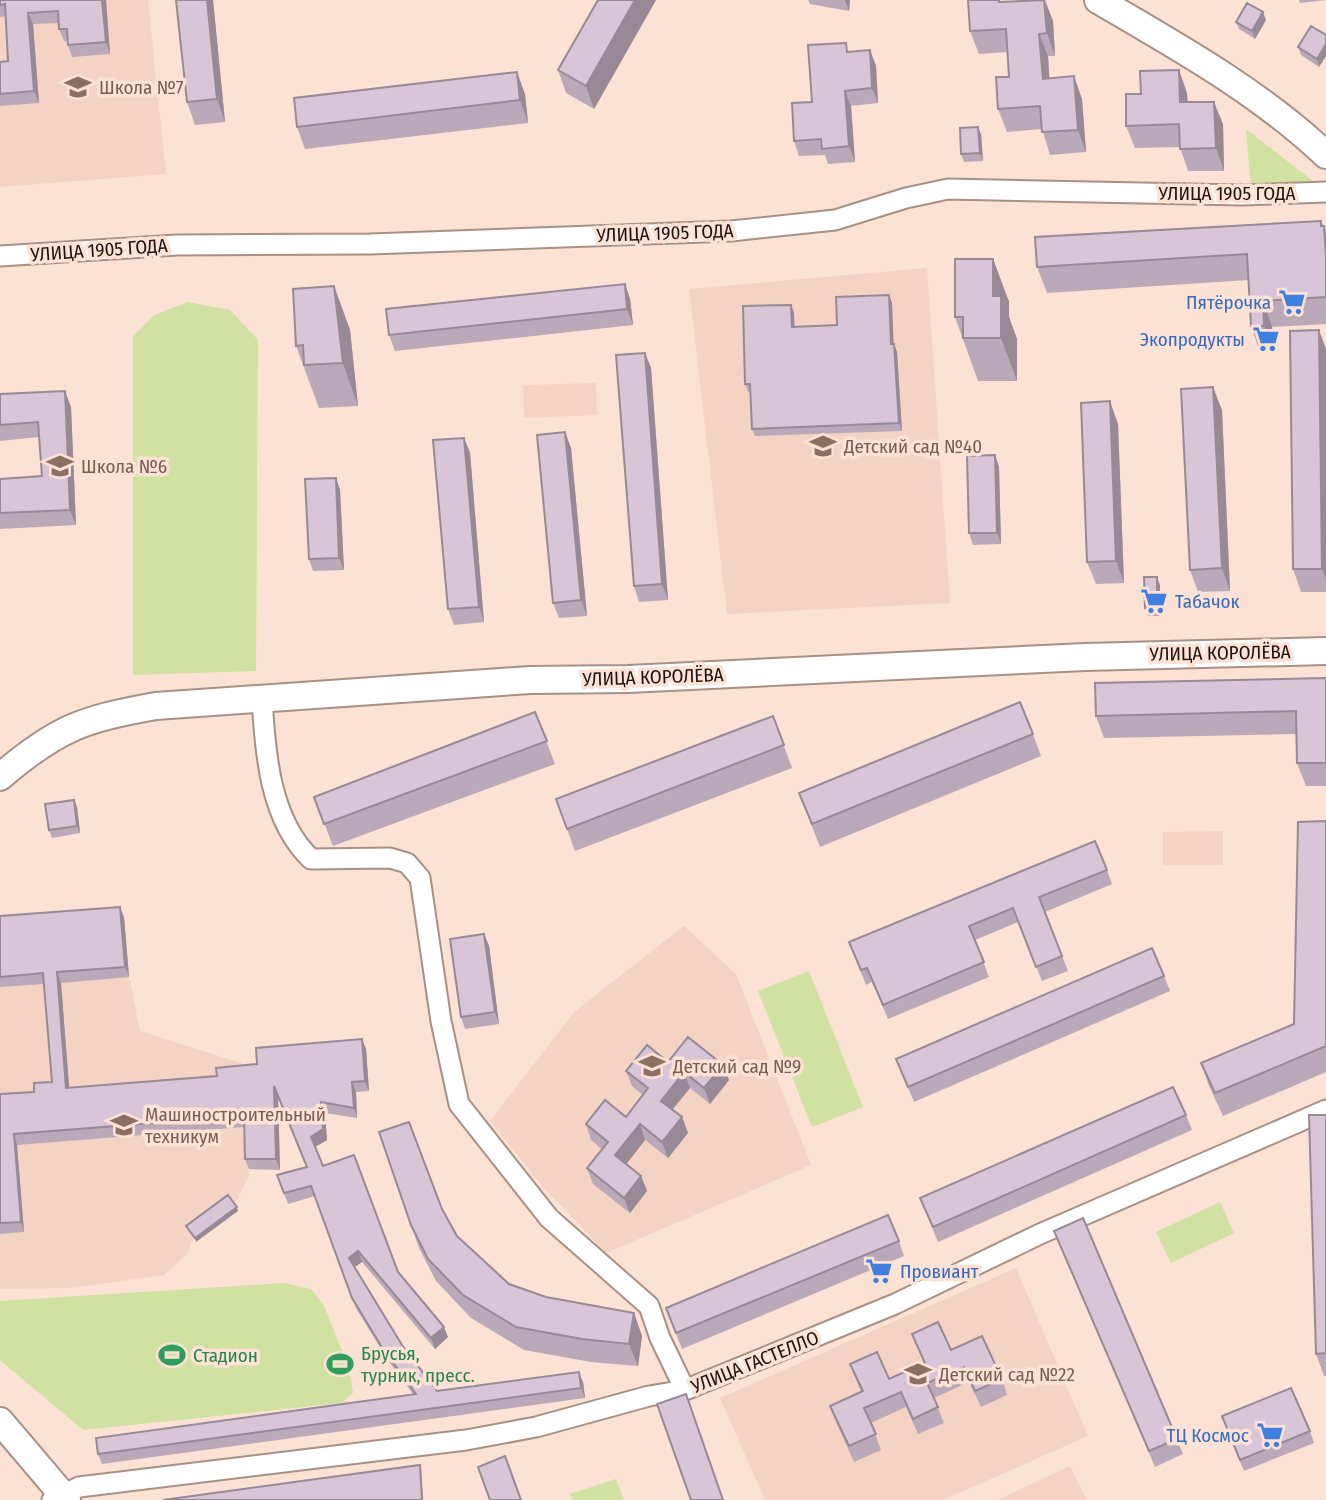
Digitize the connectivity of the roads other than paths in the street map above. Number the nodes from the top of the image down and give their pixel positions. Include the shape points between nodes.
1 (1098, 0) edge
2 (1326, 155) edge
3 (1326, 192) edge
4 (0, 256) edge
5 (1326, 651) edge
6 (262, 698) junction
7 (0, 777) edge
8 (1326, 1110) edge
9 (685, 1390) junction
10 (0, 1421) edge
11 (60, 1498) edge

1 - 2 main road via 1275,109
3 - 4 street, УЛИЦА 1905 ГОДА via 1242,195 948,189 835,220 731,231 370,244 177,245
5 - 6 main road, УЛИЦА КОРОЛЁВА via 1085,657 628,680 530,680
6 - 7 main road, УЛИЦА КОРОЛЁВА via 156,706 96,717 31,750
6 - 9 street via 279,814 293,842 311,859 390,858 407,863 420,878 441,1021 459,1104 549,1218 649,1306
8 - 9 street, УЛИЦА ГАСТЕЛЛО via 1040,1234 895,1304
9 - 11 street, УЛИЦА ГАСТЕЛЛО via 466,1440 79,1487
10 - 11 main road

